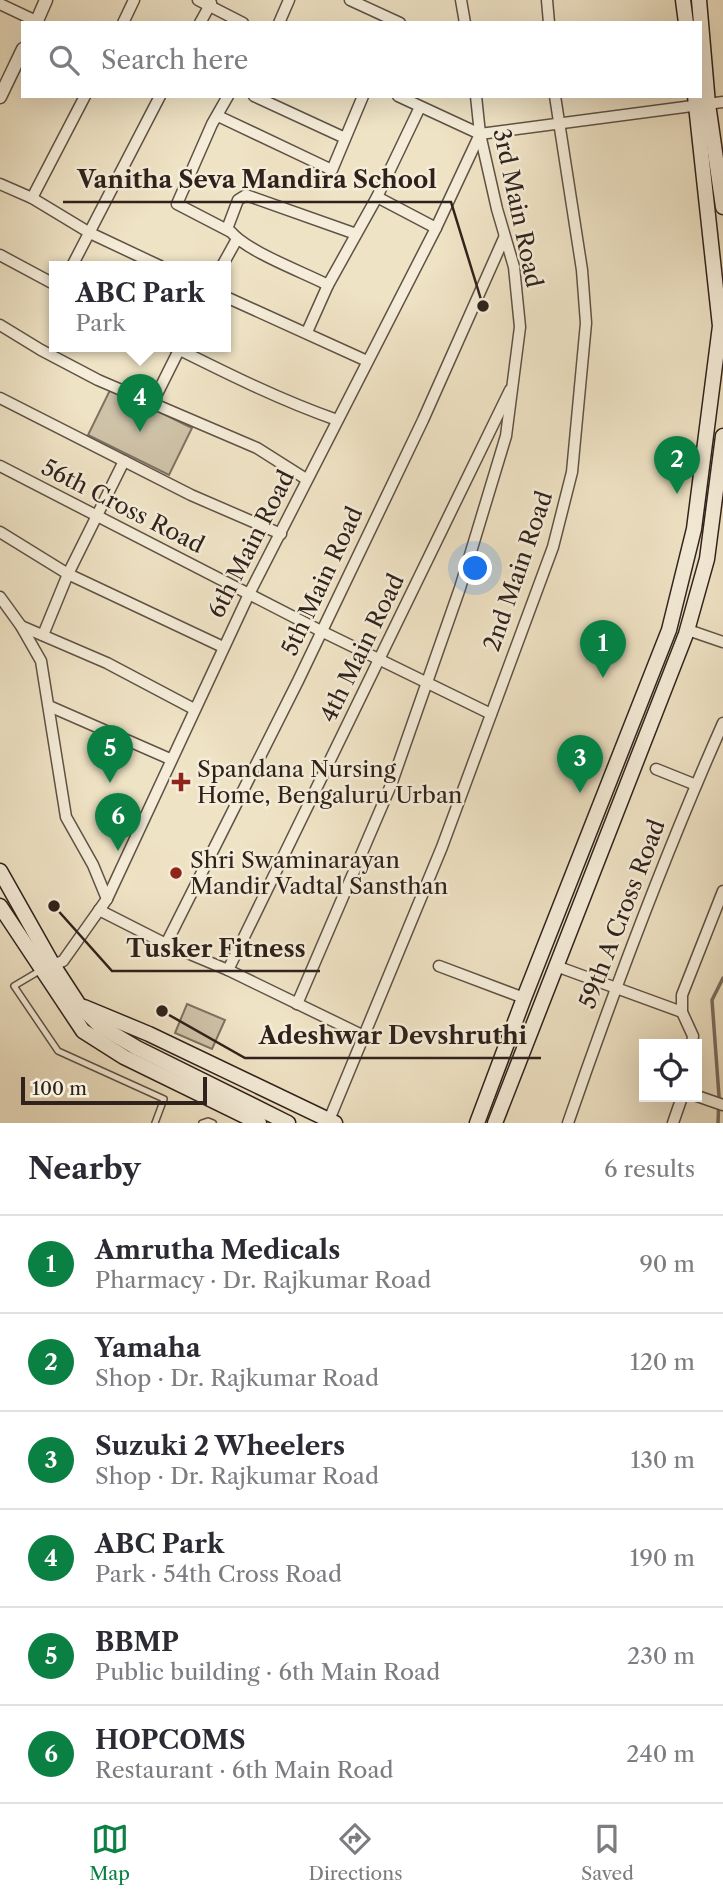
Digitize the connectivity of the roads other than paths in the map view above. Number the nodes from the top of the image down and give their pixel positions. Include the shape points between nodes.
1 (46, 0) edge
2 (134, 0) edge
3 (198, 0) edge
4 (289, 0) edge
5 (350, 0) edge
6 (461, 0) edge
7 (547, 0) edge
8 (683, 0) edge
9 (699, 0) edge
10 (211, 3) edge
11 (0, 4) edge
12 (34, 21) edge
13 (36, 21) edge
14 (123, 21) edge
15 (201, 21) edge
16 (240, 21) edge
17 (280, 21) edge
18 (396, 21) edge
19 (465, 21) edge
20 (549, 21) edge
21 (686, 21) edge
22 (700, 21) edge
23 (702, 51) edge
24 (21, 53) edge
25 (0, 97) edge
26 (84, 98) edge
27 (159, 98) edge
28 (227, 98) edge
29 (258, 98) edge
30 (362, 98) edge
31 (402, 98) edge
32 (476, 98) edge
33 (555, 98) edge
34 (705, 102) edge
35 (420, 107) junction
36 (218, 116) junction
37 (558, 122) junction
38 (480, 134) junction
39 (345, 138) junction
40 (0, 184) edge
41 (377, 197) junction
42 (32, 198) junction
43 (723, 206) edge
44 (436, 228) junction
45 (227, 229) junction
46 (503, 232) junction
47 (90, 233) junction
48 (356, 234) junction
49 (237, 239) junction
50 (0, 255) edge
51 (75, 261) edge
52 (149, 261) edge
53 (225, 261) edge
54 (49, 281) edge
55 (328, 285) junction
56 (231, 299) edge
57 (0, 325) edge
58 (307, 332) junction
59 (175, 352) edge
60 (185, 352) edge
61 (367, 361) junction
62 (514, 383) junction
63 (0, 398) edge
64 (153, 402) junction
65 (337, 420) junction
66 (723, 436) edge
67 (124, 461) junction
68 (0, 466) edge
69 (306, 479) junction
70 (96, 516) junction
71 (0, 532) edge
72 (281, 534) junction
73 (68, 574) junction
74 (249, 594) junction
75 (0, 597) edge
76 (21, 626) junction
77 (688, 630) junction
78 (321, 631) junction
79 (43, 635) junction
80 (723, 642) edge
81 (223, 647) junction
82 (380, 660) junction
83 (426, 682) junction
84 (49, 706) junction
85 (194, 709) junction
86 (491, 714) junction
87 (723, 723) edge
88 (170, 760) junction
89 (656, 769) dead end
90 (696, 785) junction
91 (0, 871) edge
92 (723, 891) edge
93 (107, 899) junction
94 (0, 906) edge
95 (99, 910) junction
96 (166, 944) junction
97 (439, 966) dead end
98 (556, 966) junction
99 (47, 967) junction
100 (228, 970) junction
101 (614, 988) junction
102 (524, 998) junction
103 (297, 1004) junction
104 (79, 1005) junction
105 (682, 1012) junction
106 (364, 1036) junction
107 (693, 1039) edge
108 (702, 1098) edge
109 (680, 1102) edge
110 (723, 1105) edge
111 (332, 1121) edge
112 (155, 1123) edge
113 (202, 1123) edge
114 (214, 1123) edge
115 (258, 1123) edge
116 (288, 1123) edge
117 (477, 1123) edge
118 (495, 1123) edge
119 (568, 1123) edge
120 (673, 1123) edge

1 - 13 street
2 - 14 street
3 - 10 street
4 - 17 street
5 - 18 street
6 - 19 street
7 - 20 street
8 - 21 main road
9 - 22 main road
10 - 15 street
10 - 16 street
11 - 12 street
23 - 34 main road
24 - 25 street
26 - 42 street
27 - 47 street
28 - 36 street
29 - 39 street
30 - 39 street
31 - 35 street
32 - 38 street, 3rd Main Road
33 - 37 street, 2nd Main Road
34 - 37 street
34 - 43 main road
34 - 102 main road via 720,326 694,529 668,630
35 - 38 street
35 - 41 street
36 - 39 street via 332,170
36 - 45 street via 177,204
37 - 38 street
37 - 86 street, 2nd Main Road via 585,296 572,472 553,547
38 - 44 street, 6th Main Road
38 - 46 street, 3rd Main Road
40 - 42 street
41 - 44 street
41 - 48 street
42 - 47 street
44 - 61 street, 6th Main Road
45 - 48 street via 238,201 246,195
45 - 49 street
46 - 62 street, 3rd Main Road via 514,267 520,327
46 - 78 street, 5th Main Road via 505,241
47 - 51 street
47 - 52 street
48 - 55 street
49 - 53 street
49 - 55 street
50 - 54 street
55 - 58 street
56 - 58 street
57 - 64 street via 98,380
58 - 61 street
59 - 64 street
60 - 65 street via 245,383
61 - 65 street, 6th Main Road
62 - 82 street, 4th Main Road
62 - 83 street, 3rd Main Road via 506,436
63 - 67 street
64 - 69 street via 257,448
65 - 69 street, 6th Main Road
66 - 77 main road via 707,559
67 - 70 street
67 - 72 street
68 - 70 street, 56th Cross Road
69 - 72 street, 6th Main Road
70 - 73 street
70 - 74 street, 56th Cross Road
71 - 73 street
72 - 74 street, 6th Main Road
73 - 79 street
73 - 81 street
74 - 78 street, 56th Cross Road
74 - 81 street, 6th Main Road
75 - 76 street
76 - 79 street
76 - 84 street via 41,661
77 - 80 street
77 - 98 main road
78 - 82 street, 56th Cross Road
78 - 96 street, 5th Main Road
79 - 85 street
81 - 85 street, 6th Main Road
82 - 83 street, 56th Cross Road
82 - 100 street, 4th Main Road
83 - 86 street, 56th Cross Road
83 - 103 street, 3rd Main Road via 391,785
84 - 88 street
84 - 93 street via 66,817
85 - 88 street, 6th Main Road
86 - 106 street, 2nd Main Road
87 - 90 street, 59th A Cross Road
88 - 93 street, 6th Main Road
89 - 90 street
90 - 101 street, 59th A Cross Road
91 - 99 main road
92 - 105 street via 682,995
93 - 95 street, 6th Main Road
94 - 99 main road
95 - 96 street
95 - 99 street, 6th Main Road via 62,961
96 - 100 street
97 - 102 street
98 - 101 street
98 - 118 main road
99 - 104 main road
99 - 112 lane via 14,986 58,1051 164,1099
99 - 115 main road via 83,1031 124,1057
100 - 103 street
101 - 105 street
101 - 119 street, 59th A Cross Road
102 - 117 main road
103 - 106 street
104 - 111 main road
104 - 116 main road via 100,1026 137,1048
105 - 107 street
106 - 111 street, 2nd Main Road
108 - 110 street
109 - 120 street
113 - 114 lane

